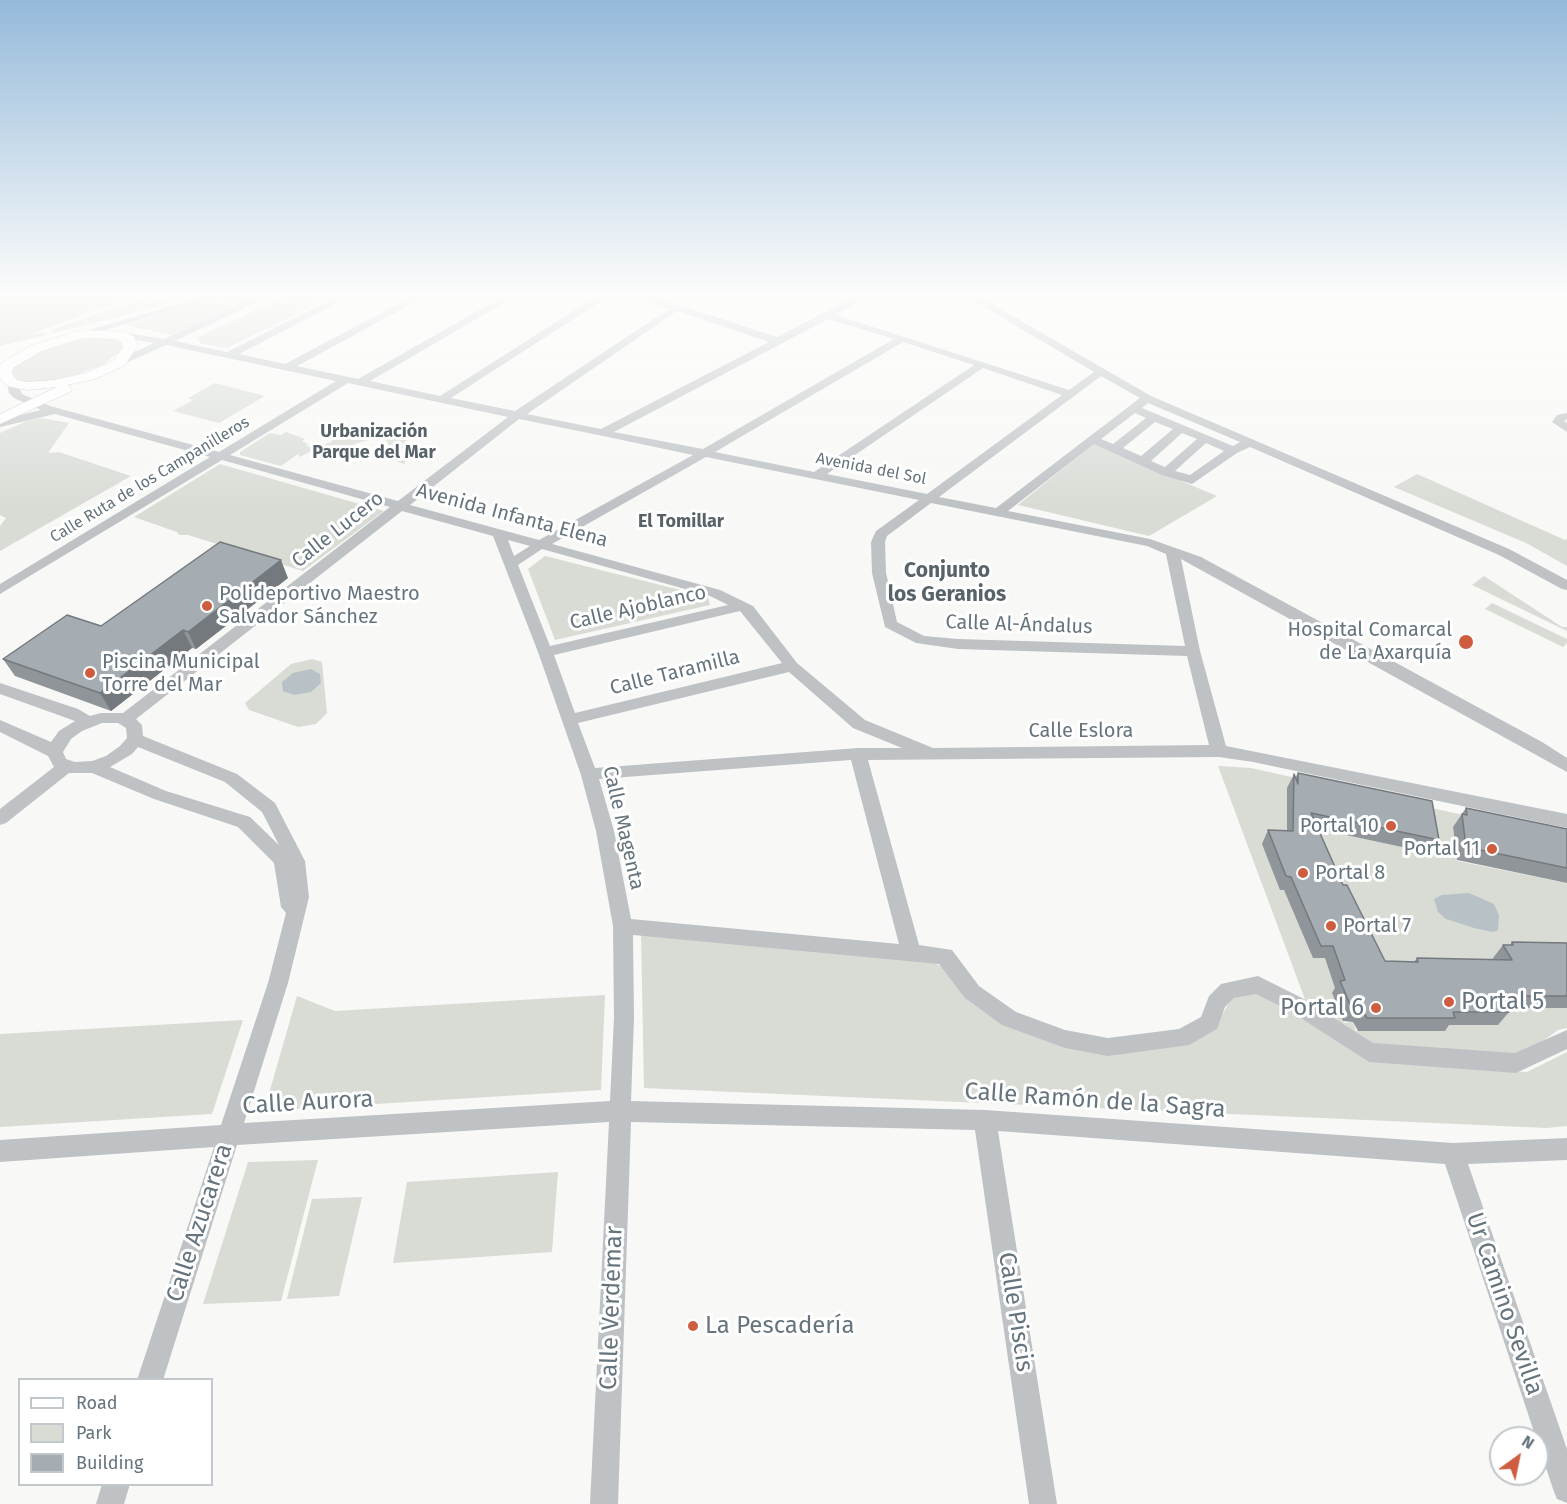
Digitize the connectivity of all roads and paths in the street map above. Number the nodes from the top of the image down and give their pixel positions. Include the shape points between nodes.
1 (111, 366) edge
2 (283, 366) edge
3 (389, 366) edge
4 (494, 366) edge
5 (590, 366) edge
6 (730, 366) edge
7 (854, 366) edge
8 (980, 366) edge
9 (989, 366) edge
10 (1090, 366) edge
11 (287, 367) joint
12 (6, 369) edge
13 (1100, 372) junction
14 (90, 376) junction
15 (347, 379) junction
16 (361, 382) junction
17 (1071, 394) junction
18 (0, 398) edge
19 (1147, 398) junction
20 (442, 399) junction
21 (34, 404) junction
22 (1133, 408) junction
23 (57, 411) junction
24 (518, 415) junction
25 (1567, 416) edge
26 (1154, 417) junction
27 (0, 422) edge
28 (1181, 428) junction
29 (1567, 429) edge
30 (603, 433) junction
31 (1206, 438) junction
32 (1094, 440) junction
33 (1248, 443) junction
34 (1114, 449) junction
35 (1233, 450) junction
36 (705, 453) junction
37 (221, 458) junction
38 (1142, 462) junction
39 (1166, 472) junction
40 (816, 476) junction
41 (927, 498) junction
42 (399, 507) junction
43 (1000, 511) junction
44 (499, 534) junction
45 (540, 545) junction
46 (1172, 549) junction
47 (511, 564) junction
48 (1567, 586) edge
49 (0, 590) edge
50 (741, 606) junction
51 (1193, 651) junction
52 (545, 652) junction
53 (792, 666) junction
54 (0, 688) edge
55 (126, 720) junction
56 (569, 720) junction
57 (89, 722) junction
58 (0, 726) edge
59 (135, 739) junction
60 (1219, 751) junction
61 (930, 753) junction
62 (858, 754) junction
63 (61, 759) junction
64 (1567, 766) edge
65 (94, 767) junction
66 (589, 775) junction
67 (0, 818) edge
68 (1567, 821) edge
69 (623, 926) junction
70 (293, 928) junction
71 (911, 952) junction
72 (1567, 1039) edge
73 (620, 1111) junction
74 (985, 1120) junction
75 (228, 1135) junction
76 (1567, 1149) edge
77 (0, 1151) edge
78 (1453, 1154) junction
79 (151, 1378) edge
80 (116, 1486) edge
81 (1567, 1489) edge
82 (110, 1504) edge
83 (604, 1504) edge
84 (1043, 1504) edge

1 - 14 main road
2 - 11 street, Avenida del Sol
3 - 16 street
4 - 20 street
5 - 24 street, Calle Lucero
6 - 30 street
7 - 36 street
8 - 40 street
9 - 17 street
10 - 13 street
11 - 15 street, Avenida del Sol
12 - 14 main road via 44,385
12 - 18 street
12 - 21 street via 13,391
13 - 17 street
13 - 19 street
14 - 21 main road
15 - 16 street, Avenida del Sol
15 - 37 street, Calle Ruta de los Campanilleros
16 - 20 street, Avenida del Sol
17 - 41 street
19 - 22 street
19 - 33 street
20 - 24 street, Avenida del Sol
21 - 23 street, Avenida Infanta Elena
21 - 27 main road
22 - 26 street
22 - 32 street
23 - 27 street
23 - 37 street, Avenida Infanta Elena
24 - 30 street, Avenida del Sol
24 - 42 street, Calle Lucero
25 - 29 street via 1558,422
26 - 28 street
26 - 34 street
28 - 31 street
28 - 38 street
30 - 36 street, Avenida del Sol
31 - 35 street
31 - 39 street
32 - 34 street
32 - 43 street
33 - 35 street
33 - 48 street via 1504,552
34 - 38 street
35 - 39 street via 1192,480
36 - 40 street, Avenida del Sol
36 - 45 street
37 - 42 street, Avenida Infanta Elena
37 - 49 street, Calle Ruta de los Campanilleros
38 - 39 street
40 - 41 street, Avenida del Sol
41 - 43 street, Avenida del Sol
41 - 51 street, Calle Al-Ándalus via 881,534 878,542 879,573 890,624 921,640 958,644
42 - 44 street, Avenida Infanta Elena
42 - 55 street, Calle Lucero
43 - 46 street, Avenida del Sol
44 - 45 street, Avenida Infanta Elena
44 - 47 street, Calle Magenta
45 - 47 street
45 - 50 street, Avenida Infanta Elena via 715,593
46 - 51 street
46 - 64 street, Avenida del Sol
47 - 52 street, Calle Magenta
50 - 52 street, Calle Ajoblanco
50 - 53 street, Avenida Infanta Elena via 748,609
51 - 60 street
52 - 56 street, Calle Magenta
53 - 56 street, Calle Taramilla
53 - 61 street, Avenida Infanta Elena via 859,724
54 - 57 street
55 - 57 street via 113,717
55 - 59 street via 134,725
56 - 66 street, Calle Magenta
57 - 63 street via 58,744
58 - 63 street via 35,741
59 - 65 street via 112,760
59 - 70 street, Calle Azucarera via 231,778 269,808 296,861 300,897
60 - 61 street, Calle Eslora
60 - 68 street, Calle Eslora
61 - 62 street, Calle Eslora
62 - 66 street, Calle Eslora
62 - 71 street
63 - 65 street via 74,768
63 - 67 street
65 - 70 street, Calle Azucarera via 160,795 244,822 283,860
66 - 69 street, Calle Magenta via 605,831
69 - 71 street
69 - 73 street, Calle Magenta
70 - 75 street, Calle Azucarera
71 - 72 street via 945,956 972,992 1009,1019 1065,1039 1108,1047 1182,1038 1210,1023 1216,1002 1228,990 1258,985 1297,1005 1369,1052 1516,1063
73 - 74 street, Calle Ramón de la Sagra
73 - 75 street, Calle Aurora
73 - 83 street, Calle Verdemar
74 - 78 street, Calle Ramón de la Sagra
74 - 84 street, Calle Piscis
75 - 77 street, Calle Aurora
75 - 79 street, Calle Azucarera
76 - 78 street, Calle Ramón de la Sagra
78 - 81 street, Ur Camino Sevilla
80 - 82 street

